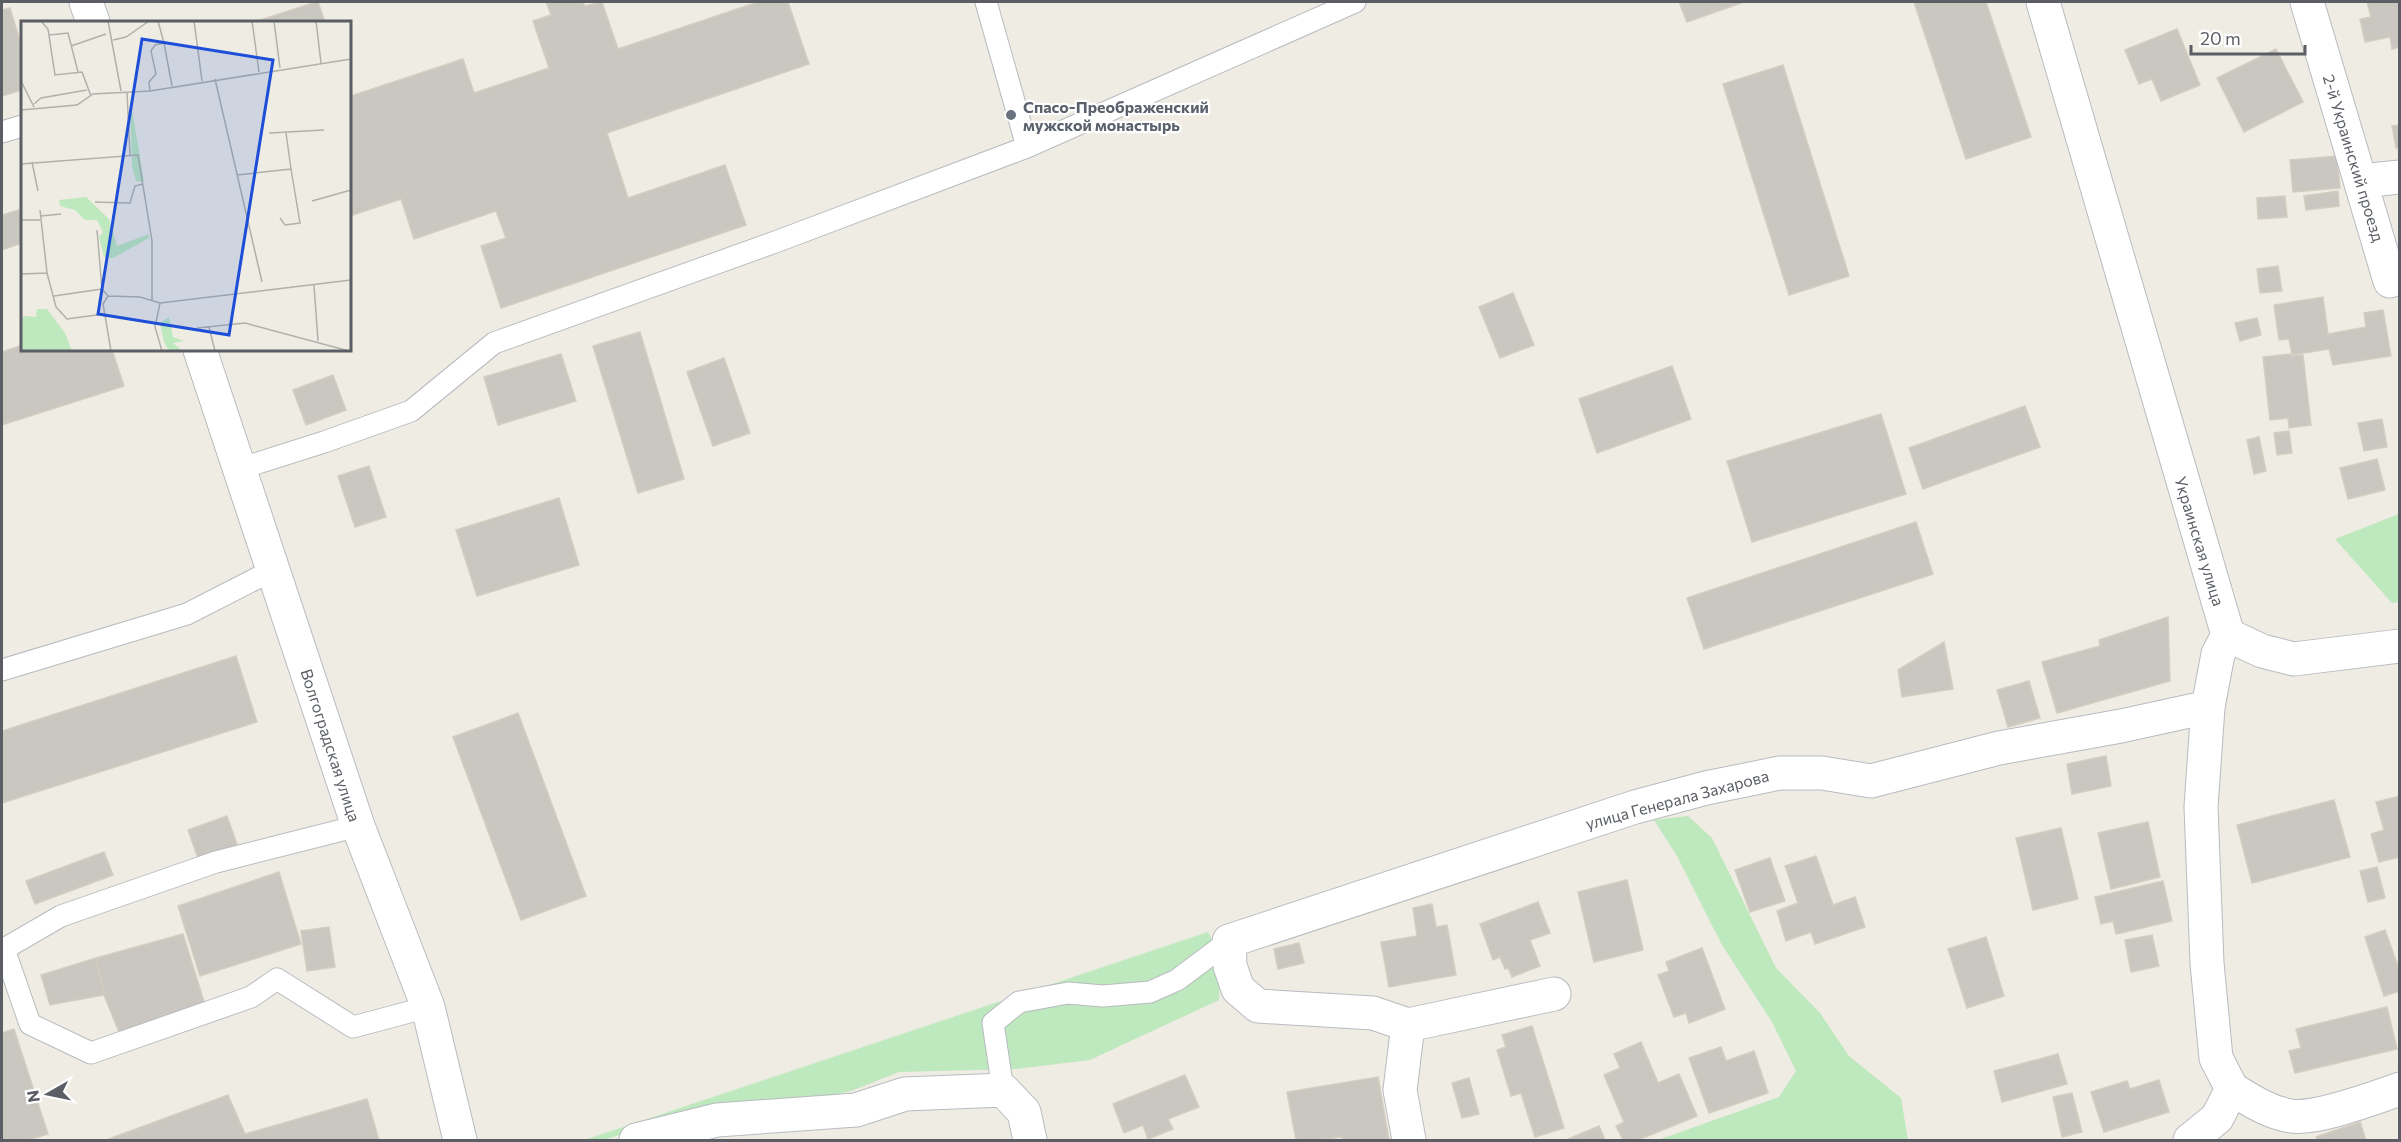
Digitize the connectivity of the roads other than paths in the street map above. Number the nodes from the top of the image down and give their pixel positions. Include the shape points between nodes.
1 (87, 2) edge
2 (986, 2) edge
3 (1354, 2) edge
4 (2043, 2) edge
5 (2307, 2) edge
6 (93, 21) edge
7 (21, 126) edge
8 (2, 132) edge
9 (1027, 147) junction
10 (2400, 177) edge
11 (2361, 181) junction
12 (2390, 281) dead end
13 (200, 351) edge
14 (239, 469) junction
15 (273, 570) junction
16 (2228, 635) junction
17 (2400, 646) edge
18 (2, 670) edge
19 (2208, 707) junction
20 (358, 826) junction
21 (1229, 941) junction
22 (2, 949) edge
23 (1554, 994) dead end
24 (428, 1007) junction
25 (1408, 1025) junction
26 (2232, 1089) junction
27 (1003, 1090) junction
28 (2398, 1093) edge
29 (460, 1140) edge
30 (636, 1140) edge
31 (1030, 1140) edge
32 (1409, 1140) edge
33 (2190, 1140) edge

1 - 6 street
2 - 9 lane
3 - 9 lane
4 - 16 street, Украинская улица
5 - 11 street, 2-й Украинский проезд
7 - 8 lane
9 - 14 lane via 494,343 411,411
10 - 11 street
11 - 12 street, 2-й Украинский проезд
13 - 14 street, Волгоградская улица
14 - 15 street, Волгоградская улица
15 - 18 lane via 187,614
15 - 20 street, Волгоградская улица
16 - 17 street via 2262,651 2294,659
16 - 19 street via 2218,654
19 - 21 street, улица Генерала Захарова via 1999,748 1871,781 1822,773 1780,772 1706,788 1635,807
19 - 26 street via 2200,807 2206,963 2216,1058
20 - 22 lane via 216,862 61,916
20 - 24 street, Волгоградская улица
21 - 25 street via 1230,966 1238,990 1258,1006 1373,1012
21 - 27 lane via 1177,980 1150,992 1103,996 1068,993 1019,1002 993,1023
22 - 24 lane via 30,1024 91,1053 251,997 277,979 353,1027
23 - 25 street
24 - 29 street, Волгоградская улица
25 - 32 street via 1400,1090
26 - 28 street via 2257,1105 2292,1116 2313,1115
26 - 33 street via 2217,1118
27 - 30 street via 904,1094 856,1110 717,1120
27 - 31 street via 1024,1112

